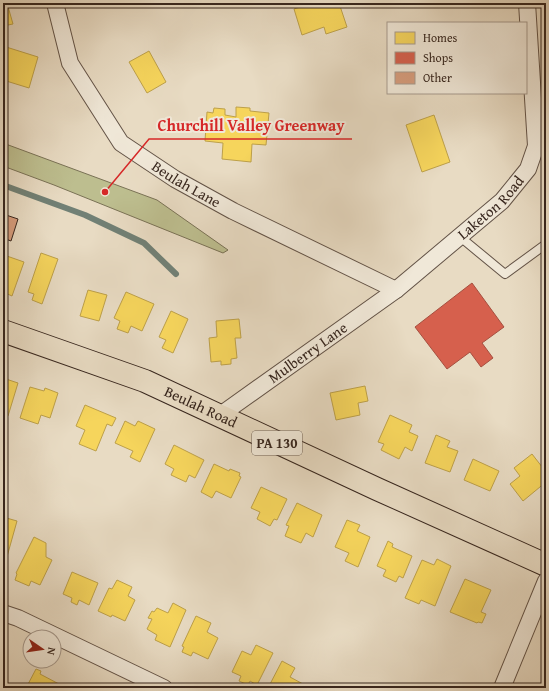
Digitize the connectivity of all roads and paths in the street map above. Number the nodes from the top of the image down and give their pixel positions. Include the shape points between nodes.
1 (55, 3) edge
2 (527, 3) edge
3 (459, 236) junction
4 (546, 244) edge
5 (396, 290) junction
6 (3, 332) edge
7 (219, 416) junction
8 (546, 565) edge
9 (546, 581) edge
10 (3, 613) edge
11 (164, 688) edge
12 (502, 688) edge

1 - 5 street, Beulah Lane via 70,63 121,143 175,179 233,211
2 - 3 street, Laketon Road via 536,146 528,169 502,201
3 - 4 lane via 505,274
3 - 5 street, Laketon Road
5 - 7 street, Mulberry Lane
6 - 7 main road, Beulah Road / PA 130 via 145,381
7 - 8 main road, Beulah Road / PA 130
9 - 12 street
10 - 11 street

